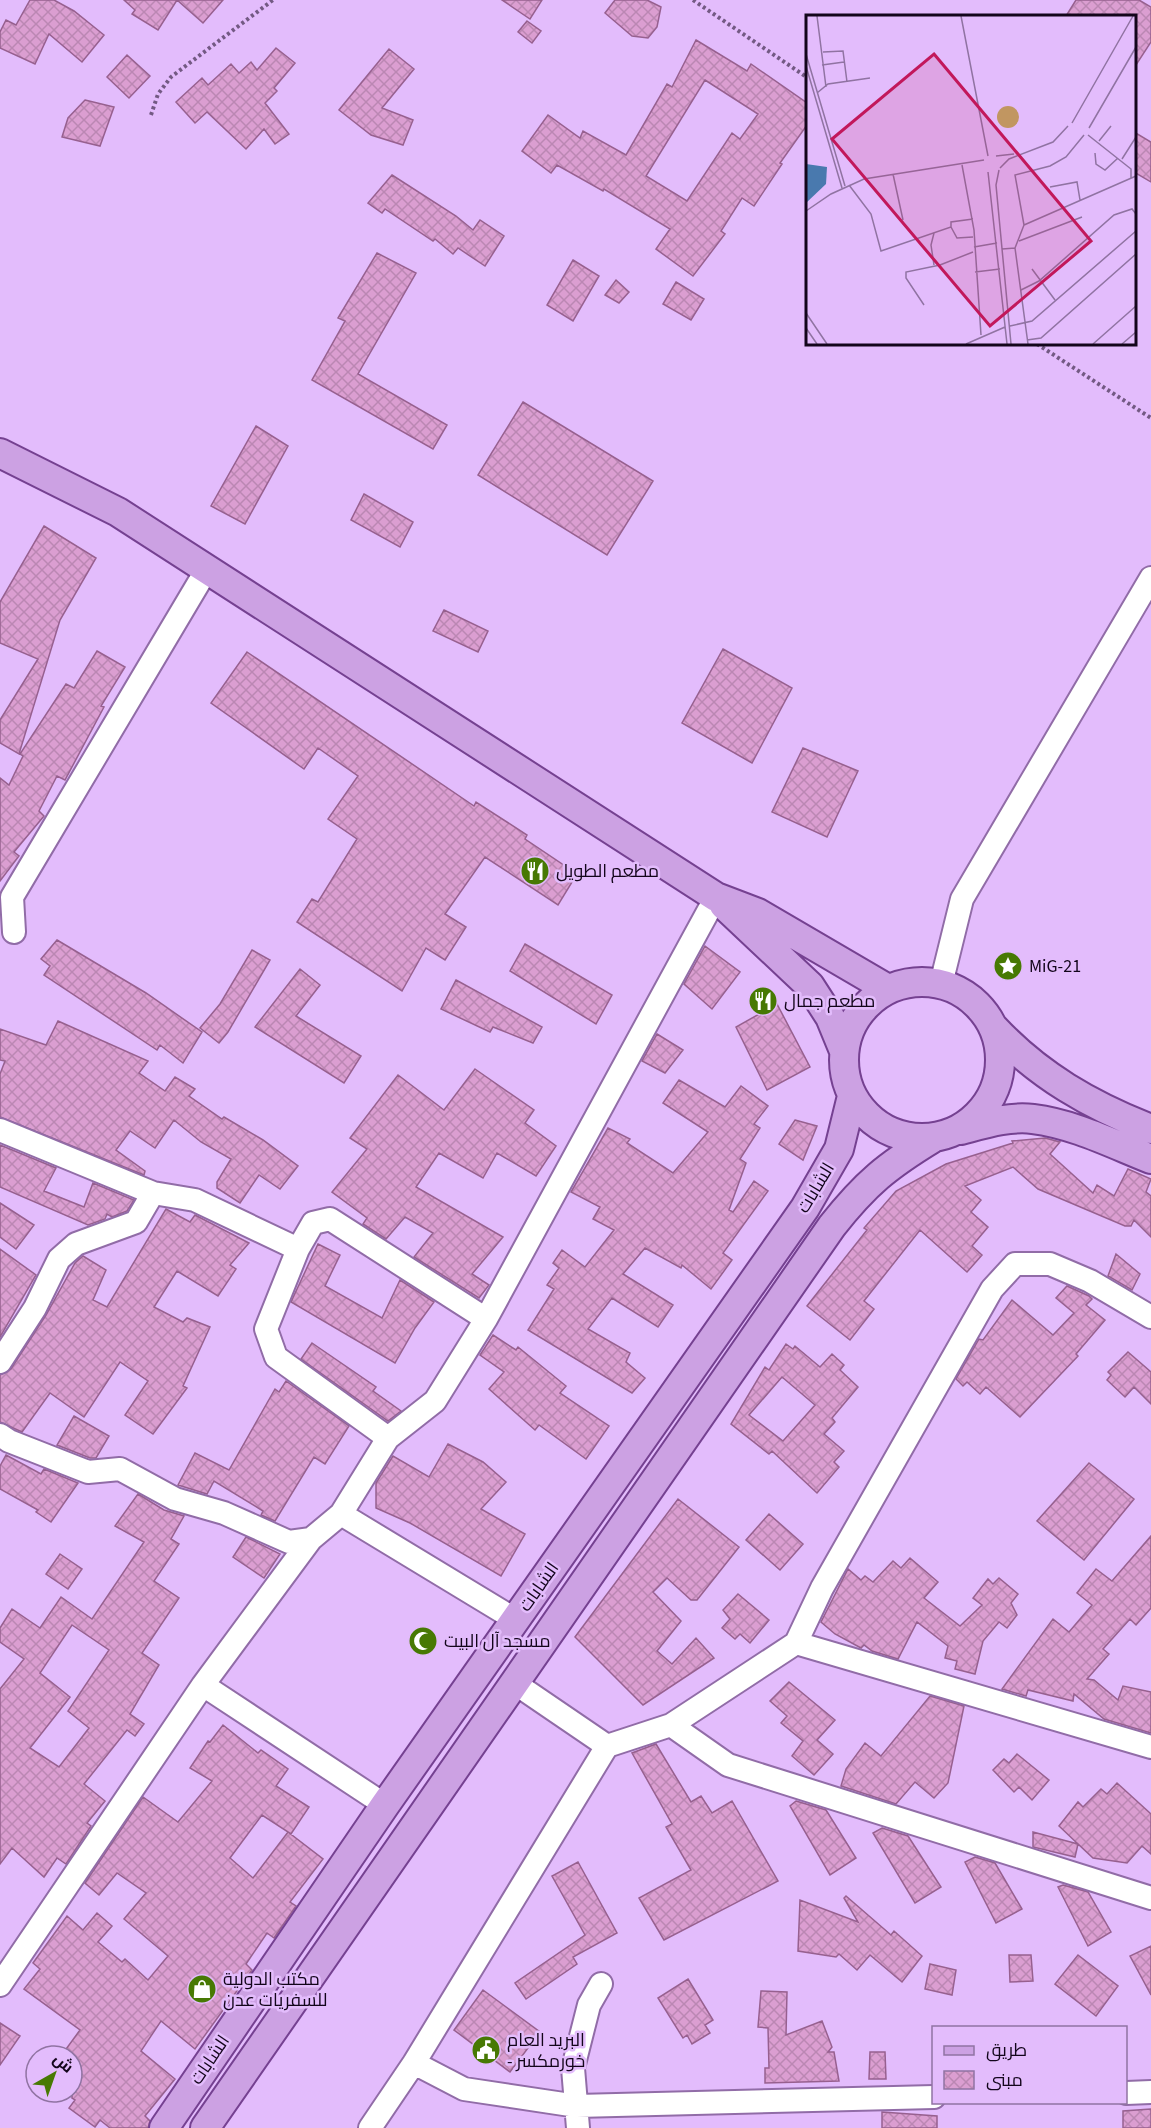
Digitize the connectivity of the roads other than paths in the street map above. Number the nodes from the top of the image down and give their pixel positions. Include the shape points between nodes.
1 (0, 453) edge
2 (207, 569) junction
3 (1151, 578) edge
4 (716, 897) junction
5 (14, 932) dead end
6 (941, 984) junction
7 (888, 989) junction
8 (994, 1028) junction
9 (844, 1051) junction
10 (852, 1096) junction
11 (1151, 1128) edge
12 (0, 1130) edge
13 (944, 1135) junction
14 (1151, 1159) edge
15 (153, 1193) junction
16 (298, 1249) junction
17 (1151, 1317) edge
18 (486, 1319) junction
19 (0, 1362) edge
20 (0, 1435) edge
21 (388, 1438) junction
22 (341, 1514) junction
23 (311, 1539) junction
24 (516, 1620) junction
25 (796, 1643) junction
26 (516, 1684) junction
27 (204, 1685) junction
28 (671, 1725) junction
29 (607, 1746) junction
30 (1151, 1747) edge
31 (385, 1805) junction
32 (1151, 1898) edge
33 (601, 1984) dead end
34 (0, 1985) edge
35 (414, 2063) junction
36 (1151, 2092) edge
37 (1127, 2093) edge
38 (932, 2097) edge
39 (577, 2106) junction
40 (164, 2128) edge
41 (205, 2128) edge
42 (370, 2128) edge
43 (578, 2128) edge

1 - 2 main road via 118,512
2 - 4 main road
2 - 5 street via 12,897
3 - 6 street via 962,899
4 - 7 main road via 758,913
4 - 9 main road via 810,986 830,1017
4 - 18 street
6 - 7 main road via 914,982
6 - 8 main road via 963,993
7 - 9 main road via 866,1004 851,1026
8 - 11 main road via 1021,1057 1076,1095
8 - 13 main road via 1000,1052 999,1076 991,1099 976,1118
9 - 10 main road via 845,1074
10 - 13 main road via 867,1116 886,1130 909,1137
10 - 24 main road, الشابات via 839,1149 805,1208
12 - 15 street
13 - 14 main road via 999,1120 1032,1119 1066,1125
13 - 26 main road, الشابات via 880,1172 856,1195
15 - 16 street via 195,1200
15 - 19 street via 136,1222 76,1244 59,1259 35,1308
16 - 18 street via 313,1223 330,1219
16 - 21 street via 266,1329 276,1357
17 - 25 street via 1090,1281 1050,1264 1015,1264 986,1299 822,1588
18 - 21 street via 435,1401
20 - 23 street via 88,1472 120,1469 175,1499 224,1513 289,1542
21 - 22 street
22 - 23 street
22 - 24 street
23 - 27 street
24 - 31 main road, الشابات
25 - 28 street
25 - 30 street
26 - 29 street
26 - 41 main road, الشابات
27 - 31 street
27 - 34 street
28 - 29 street
28 - 32 street via 728,1765
29 - 35 street
31 - 40 main road, الشابات
33 - 39 street via 589,2005 573,2068
35 - 39 street via 464,2089
35 - 42 street
36 - 37 street
38 - 39 street
39 - 43 street

